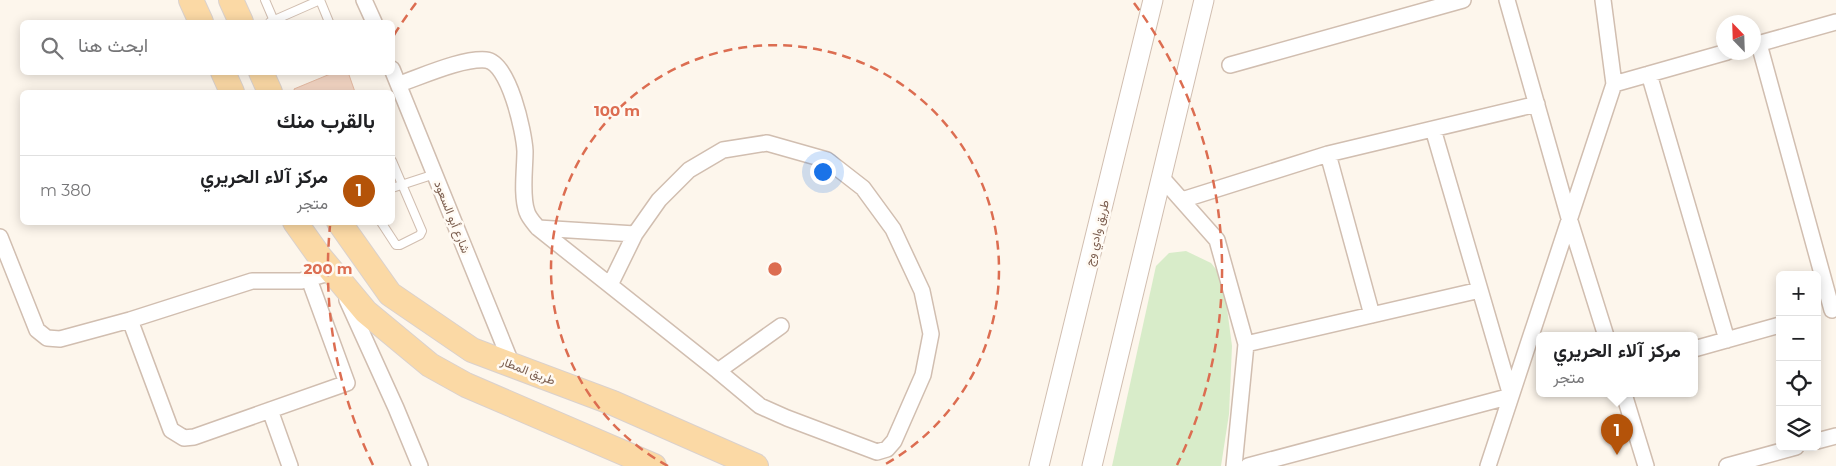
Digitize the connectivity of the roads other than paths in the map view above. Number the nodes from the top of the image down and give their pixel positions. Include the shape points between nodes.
1 (192, 0) edge
2 (231, 0) edge
3 (264, 0) edge
4 (320, 0) edge
5 (364, 0) edge
6 (1153, 0) edge
7 (1204, 0) edge
8 (1463, 0) edge
9 (1508, 0) edge
10 (1603, 0) edge
11 (1416, 6) edge
12 (200, 20) edge
13 (240, 20) edge
14 (271, 20) edge
15 (276, 20) edge
16 (328, 20) edge
17 (373, 20) edge
18 (1836, 22) edge
19 (1761, 43) edge
20 (1716, 55) edge
21 (1760, 60) edge
22 (1230, 65) dead end
23 (1649, 74) junction
24 (224, 75) edge
25 (262, 75) edge
26 (394, 75) edge
27 (398, 84) junction
28 (1614, 84) junction
29 (231, 90) edge
30 (269, 90) edge
31 (1537, 104) junction
32 (1433, 129) junction
33 (1328, 154) junction
34 (395, 168) edge
35 (435, 174) junction
36 (1162, 178) junction
37 (403, 185) junction
38 (395, 187) edge
39 (1182, 200) junction
40 (1569, 218) junction
41 (297, 225) edge
42 (341, 225) edge
43 (383, 225) edge
44 (538, 228) junction
45 (635, 234) junction
46 (0, 237) edge
47 (335, 276) junction
48 (309, 279) junction
49 (610, 285) junction
50 (1480, 290) junction
51 (1828, 311) edge
52 (1372, 315) junction
53 (130, 320) junction
54 (781, 326) dead end
55 (1776, 326) edge
56 (1605, 332) edge
57 (1727, 340) junction
58 (1246, 344) junction
59 (1698, 348) edge
60 (512, 365) junction
61 (718, 371) junction
62 (1511, 396) junction
63 (1625, 397) edge
64 (270, 410) junction
65 (1836, 436) edge
66 (1821, 440) edge
67 (1098, 441) junction
68 (1784, 451) edge
69 (1749, 463) edge
70 (647, 464) edge
71 (290, 466) edge
72 (420, 466) edge
73 (756, 466) edge
74 (1039, 466) edge
75 (1082, 466) edge
76 (1092, 466) edge
77 (1234, 466) edge
78 (1248, 466) edge
79 (1488, 466) edge
80 (1646, 466) edge
81 (1727, 466) edge

1 - 12 main road
2 - 13 main road
3 - 14 lane
4 - 15 lane
4 - 16 lane
5 - 17 street
6 - 74 street, طريق وادي وج
7 - 36 street
8 - 11 street
9 - 31 street
10 - 28 street
11 - 22 street
18 - 19 street
20 - 23 street
21 - 51 street
23 - 28 street
23 - 57 street
24 - 29 main road
25 - 30 main road
26 - 27 street, شارع أبو السعود
27 - 35 street, شارع أبو السعود
27 - 44 street via 473,60 490,60 500,69 509,85 520,122 525,149 527,213
28 - 40 street
31 - 32 street
31 - 40 street
32 - 33 street
32 - 50 street
33 - 39 street
33 - 52 street
34 - 37 lane
35 - 37 lane
35 - 60 street, شارع أبو السعود
36 - 39 street
36 - 67 street
37 - 38 lane
37 - 43 lane via 422,227 420,235 396,245
39 - 58 street via 1217,240
40 - 56 street
40 - 62 street
41 - 47 main road
42 - 60 main road, طريق المطار via 390,294 472,350
44 - 45 street
44 - 49 street
45 - 49 street
45 - 61 street via 658,200 690,170 723,150 767,143 827,160 863,188 893,229 922,291 931,334 923,375 894,441 887,449 877,452 760,406
46 - 53 street via 37,330 47,338 60,339
47 - 48 street
47 - 70 main road via 366,312 430,365 466,385
47 - 72 street
48 - 53 street via 252,281
48 - 64 street via 346,383
49 - 61 street
50 - 52 street
50 - 62 street
52 - 58 street
53 - 64 street via 171,430 184,438 194,437
54 - 61 street
55 - 57 street
57 - 59 street
58 - 77 street
60 - 73 main road, طريق المطار via 613,403
62 - 78 street
62 - 79 street
63 - 80 street
64 - 71 street
65 - 66 street
67 - 75 street
67 - 76 street
68 - 69 street
69 - 81 street

